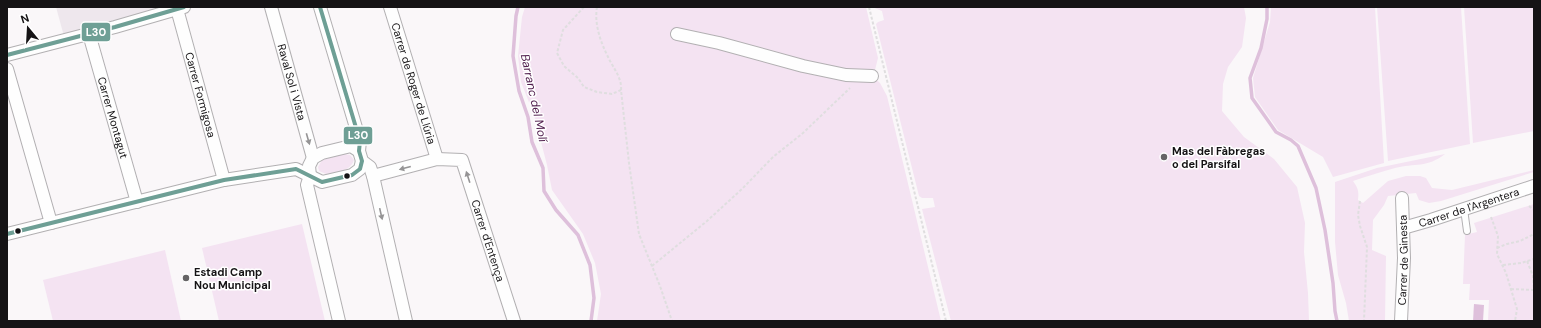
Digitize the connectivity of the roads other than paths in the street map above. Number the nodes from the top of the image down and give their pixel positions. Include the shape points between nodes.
1 (271, 7) edge
2 (320, 7) edge
3 (390, 7) edge
4 (181, 8) edge
5 (89, 34) junction
6 (676, 34) dead end
7 (7, 55) edge
8 (7, 69) edge
9 (867, 75) road end
10 (361, 156) junction
11 (314, 158) junction
12 (437, 159) junction
13 (310, 176) junction
14 (372, 176) junction
15 (224, 180) junction
16 (1534, 186) edge
17 (1402, 198) dead end
18 (137, 202) junction
19 (1464, 210) junction
20 (50, 224) junction
21 (1403, 228) junction
22 (1467, 231) dead end
23 (7, 234) edge
24 (339, 321) edge
25 (406, 321) edge
26 (514, 321) edge
27 (1401, 321) edge

1 -> 11 street, Raval Sol i Vista
2 - 10 street via 360,141
3 - 12 street, Carrer de Roger de Llúria
4 - 5 street
4 - 15 street, Carrer Formigosa
5 - 7 street
5 - 18 street, Carrer Montagut
6 - 9 street via 846,75
8 - 20 street
10 - 11 street via 351,146 322,153
10 - 13 street via 360,169 352,175 322,182
10 - 14 street via 370,167
11 - 13 street via 309,166
12 -> 14 street
26 -> 12 street, Carrer d'Entença via 462,160
13 - 15 street via 296,169
13 - 24 street via 307,185
14 -> 25 street
15 - 18 street
16 - 19 street, Carrer de l'Argentera
17 - 21 street, Carrer de Ginesta
18 - 20 street
19 - 21 street, Carrer de l'Argentera
19 - 22 lane
20 - 23 street
21 - 27 street, Carrer de Ginesta

